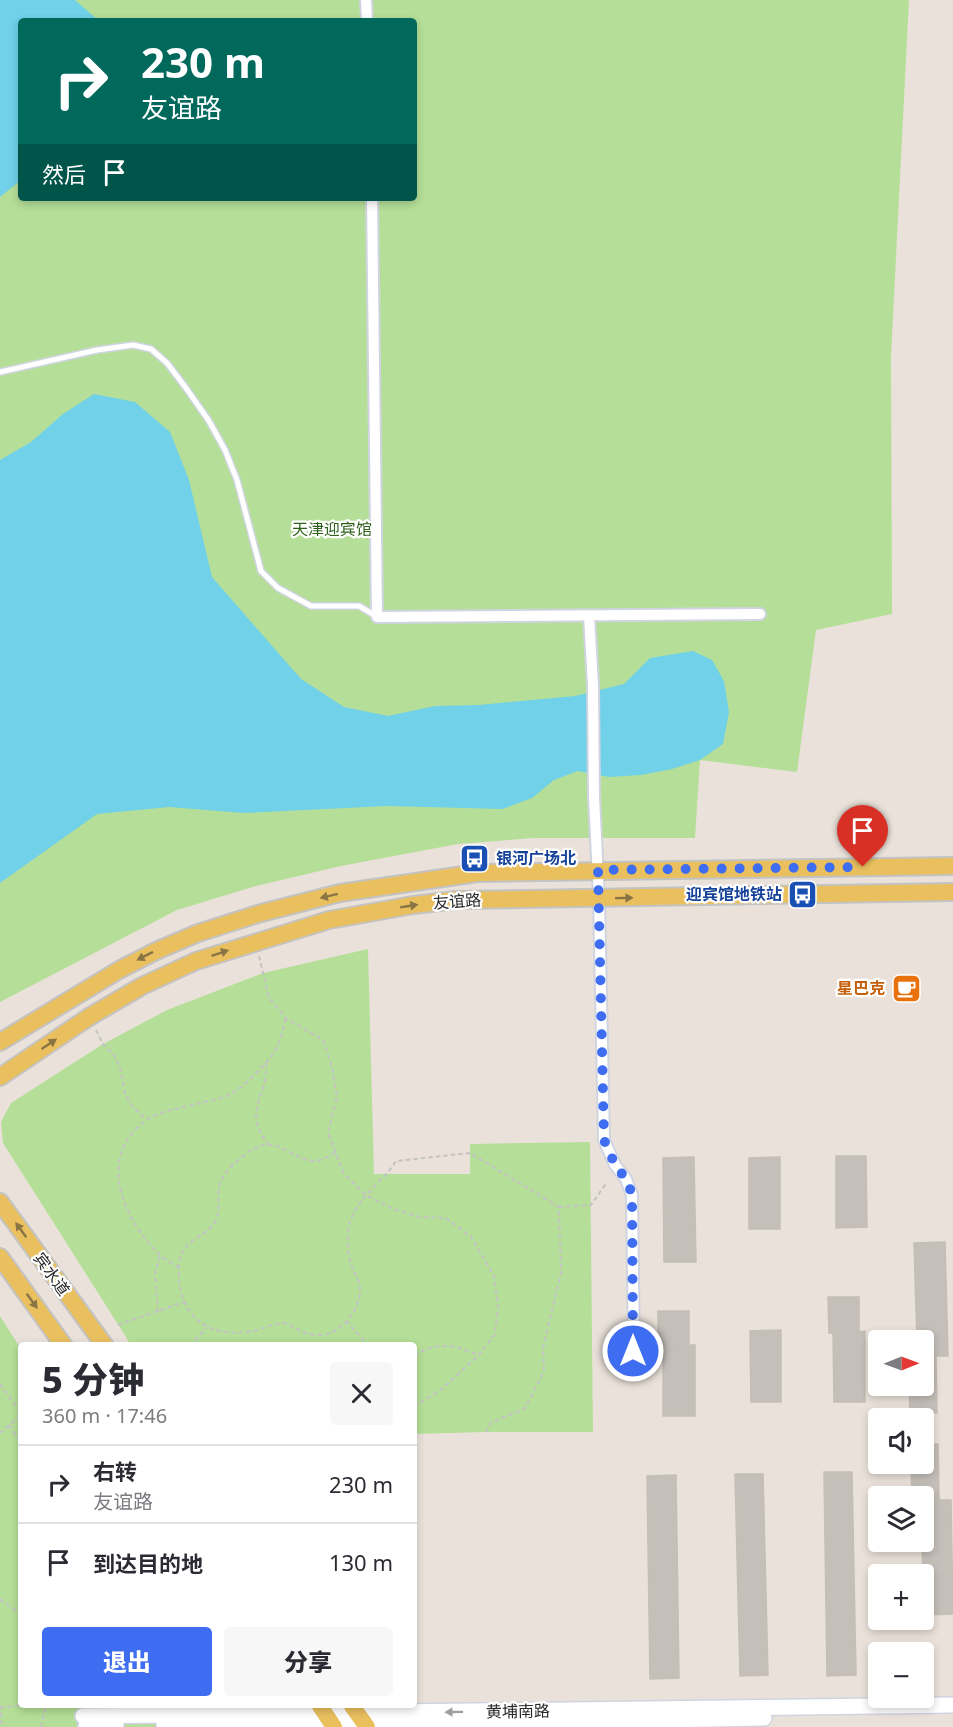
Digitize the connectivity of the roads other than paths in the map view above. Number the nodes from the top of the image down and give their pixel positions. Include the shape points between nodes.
1 (366, 0) edge
2 (367, 18) edge
3 (372, 201) edge
4 (0, 372) edge
5 (760, 614) dead end
6 (377, 616) junction
7 (590, 616) junction
8 (953, 866) edge
9 (598, 870) junction
10 (953, 892) edge
11 (599, 898) junction
12 (0, 1042) edge
13 (0, 1077) edge
14 (0, 1202) edge
15 (0, 1257) edge
16 (61, 1342) edge
17 (102, 1342) edge
18 (633, 1351) dead end
19 (953, 1705) edge
20 (208, 1713) junction
21 (953, 1714) edge
22 (328, 1717) edge
23 (87, 1718) edge
24 (360, 1718) edge
25 (181, 1725) edge

1 - 2 street
3 - 6 street
4 - 6 lane via 97,350 133,345 151,349 186,388 225,450 261,571 278,588 311,606 359,606
5 - 7 street
6 - 7 street
7 - 9 street
8 - 9 main road, 友谊路
9 - 11 street
9 -> 12 main road, 友谊路 via 434,878 340,893 261,913 156,951
11 -> 10 main road, 友谊路
13 -> 11 main road, 友谊路 via 89,1017 168,973 256,941 329,920 413,905 456,900
11 - 18 street via 604,1140 632,1194
17 -> 14 main road, 宾水道
15 -> 16 main road, 宾水道
19 -> 24 street, 黄埔南路
20 - 22 street, 黄埔南路
20 - 23 street, 黄埔南路
20 - 25 lane
21 - 24 street, 黄埔南路
22 - 24 street, 黄埔南路
22 - 25 street, 黄埔南路
23 - 25 street, 黄埔南路

